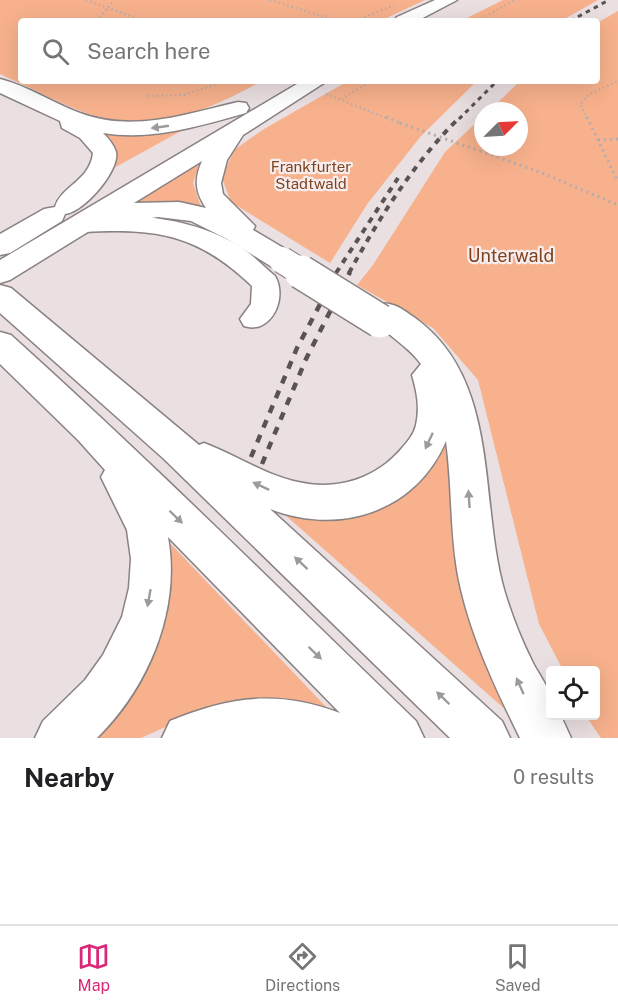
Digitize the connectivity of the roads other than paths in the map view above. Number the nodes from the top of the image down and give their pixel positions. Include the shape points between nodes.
1 (449, 0) edge
2 (468, 3) dead end
3 (400, 13) edge
4 (436, 18) edge
5 (283, 84) edge
6 (0, 85) edge
7 (321, 87) edge
8 (0, 91) edge
9 (239, 117) junction
10 (74, 215) junction
11 (18, 245) edge
12 (285, 257) junction
13 (0, 273) edge
14 (0, 296) edge
15 (383, 317) junction
16 (254, 319) dead end
17 (0, 344) edge
18 (92, 429) junction
19 (177, 448) junction
20 (60, 738) edge
21 (188, 738) edge
22 (342, 738) edge
23 (399, 738) edge
24 (485, 738) edge
25 (546, 738) edge

1 - 3 highway
2 - 4 highway
5 - 9 highway
9 -> 6 highway via 108,128 87,123
7 - 9 highway
8 - 10 highway via 78,127 103,146 100,172
9 - 10 highway
9 - 12 highway via 211,163 211,195 226,215
10 - 11 highway
10 - 12 highway via 191,210
10 - 16 lane via 172,227 224,248 266,283 264,306
11 - 13 highway
12 - 15 highway, bridge
14 - 19 highway
15 -> 19 highway via 414,349 432,380 436,399 437,416 429,443 396,480 358,498 312,503 290,499
25 -> 15 highway via 502,647 478,571 471,533 464,436 450,387 423,344
17 - 18 highway
18 -> 20 highway via 140,511 147,528 152,573 140,632 124,663 96,702
18 -> 23 highway via 137,479
24 -> 19 highway
21 - 22 highway via 256,720 317,727

